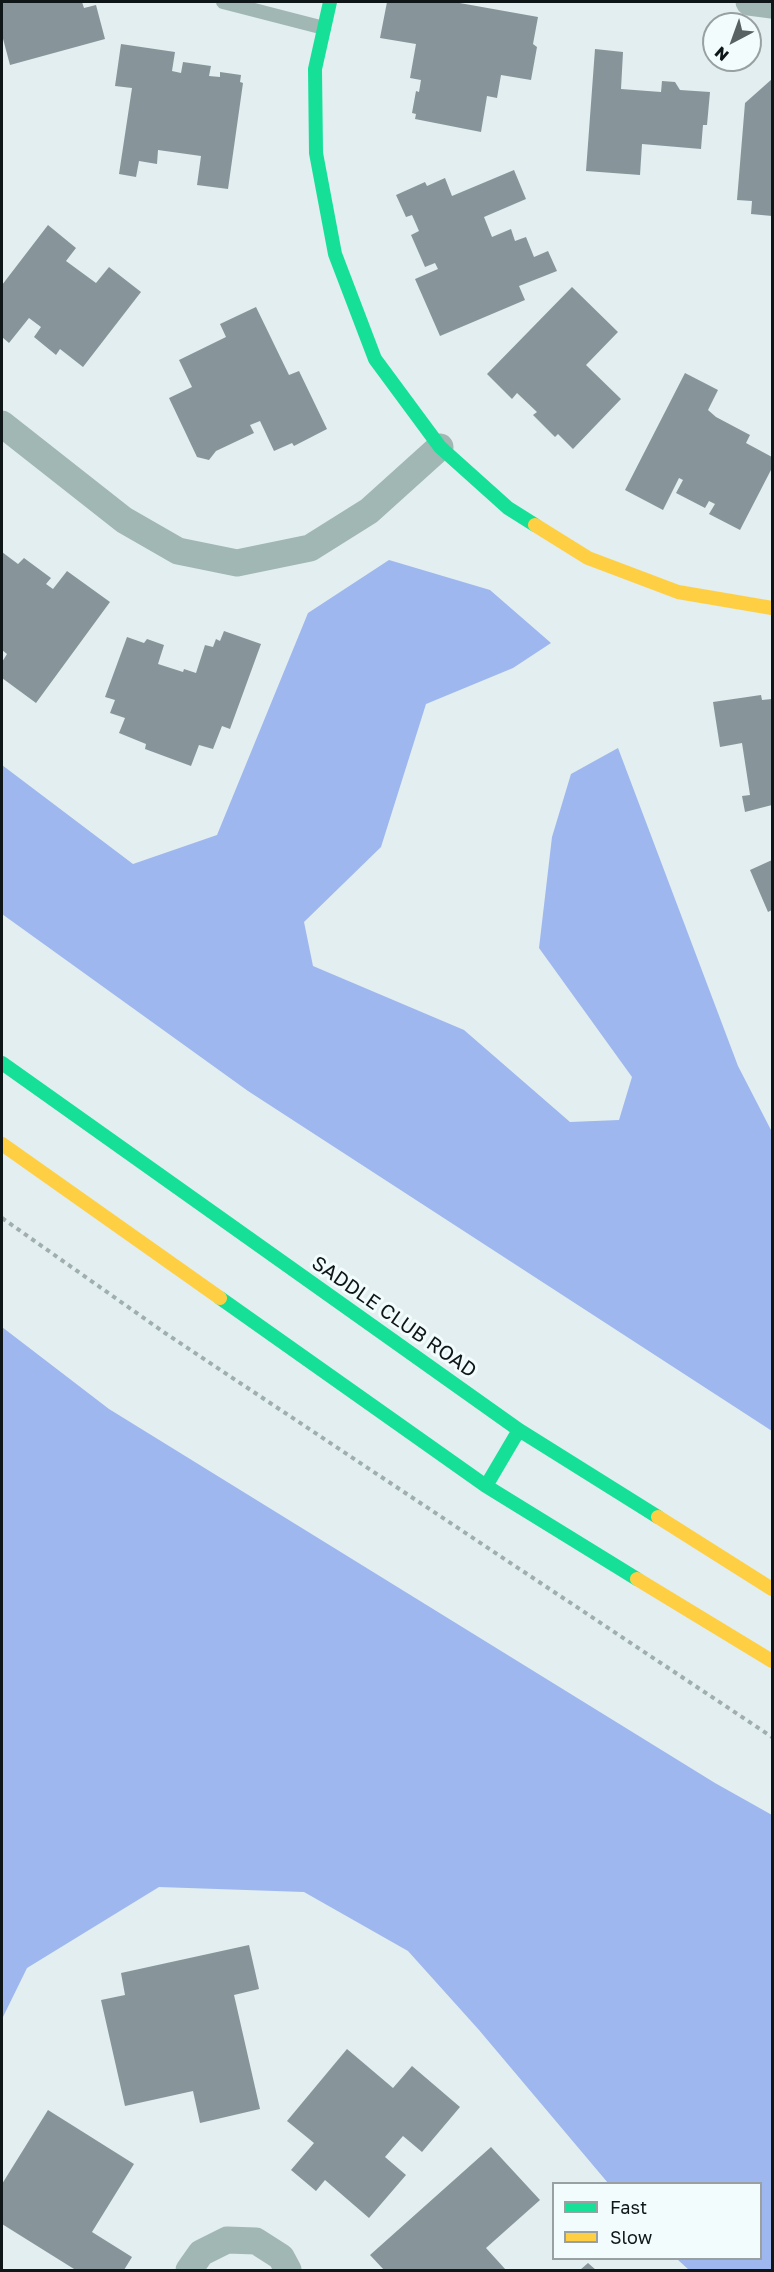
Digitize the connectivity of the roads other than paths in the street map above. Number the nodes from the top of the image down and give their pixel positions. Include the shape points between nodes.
1 (223, 2) edge
2 (330, 2) edge
3 (749, 2) edge
4 (772, 4) edge
5 (324, 28) junction
6 (2, 424) edge
7 (440, 447) junction
8 (772, 608) edge
9 (2, 1063) edge
10 (2, 1144) edge
11 (519, 1430) junction
12 (486, 1486) junction
13 (772, 1589) edge
14 (772, 1661) edge
15 (189, 2271) edge
16 (288, 2271) edge

1 - 5 lane
2 - 5 street
3 - 4 street
5 - 7 street via 315,69 316,153 335,254 375,359
6 - 7 street via 124,520 178,552 237,563 310,548 369,511
7 - 8 street via 508,508 588,558 678,592
9 - 11 street, SADDLE CLUB ROAD
10 - 12 street
11 - 12 street
11 - 13 street, SADDLE CLUB ROAD
12 - 14 street
15 - 16 street via 201,2253 227,2240 256,2241 281,2257

